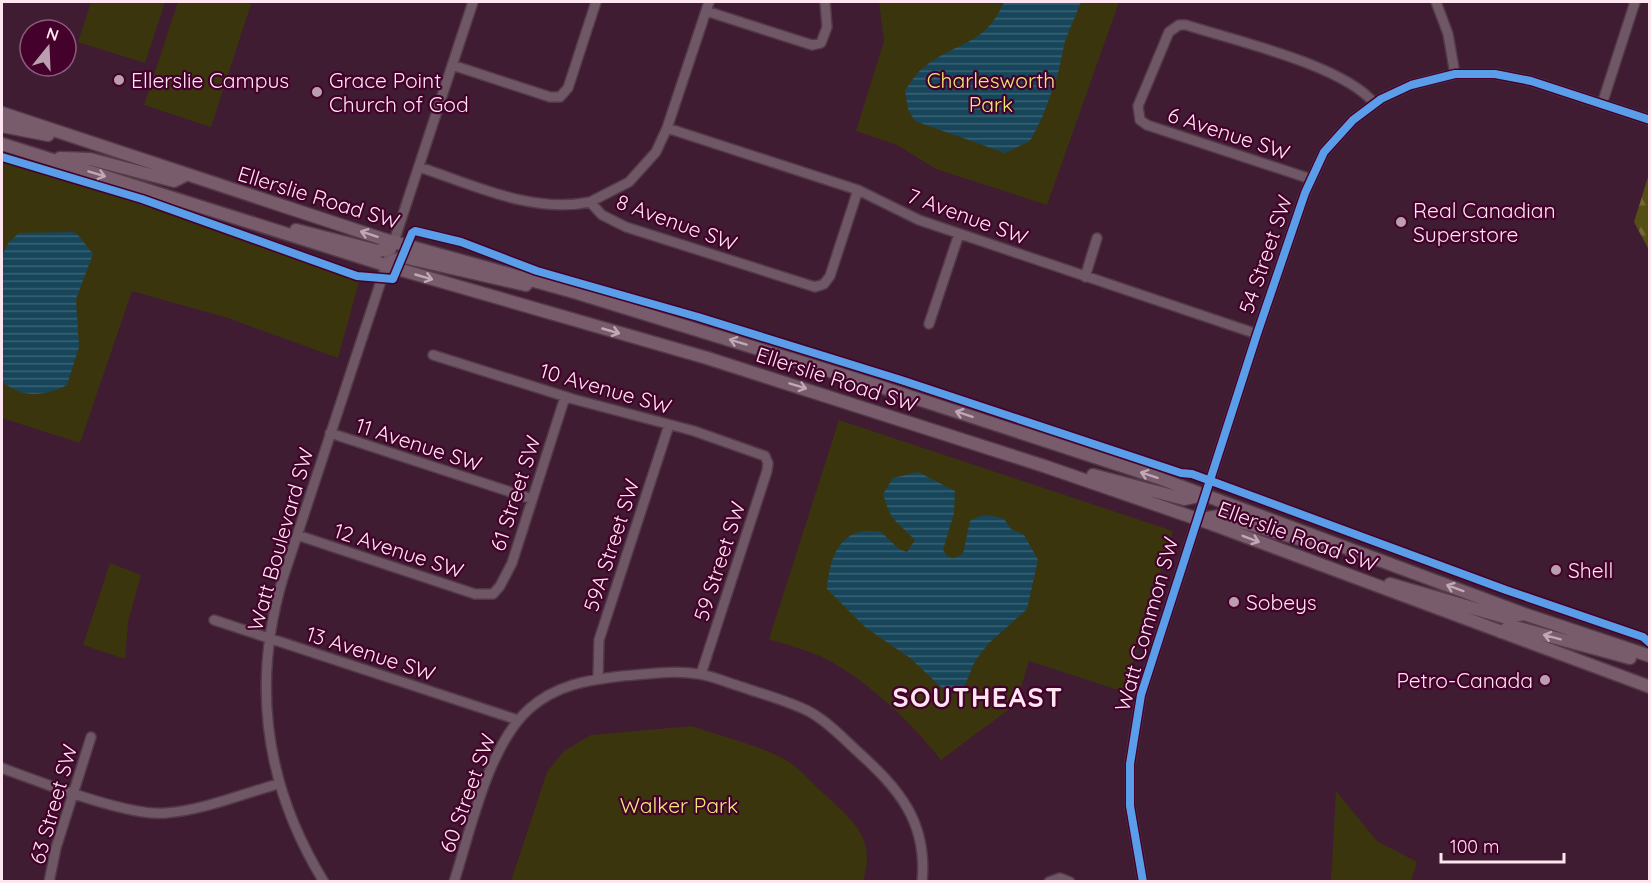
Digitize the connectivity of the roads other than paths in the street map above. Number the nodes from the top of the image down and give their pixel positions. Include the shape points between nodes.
1 (473, 2) edge
2 (596, 2) edge
3 (709, 2) edge
4 (825, 2) edge
5 (1436, 2) edge
6 (1635, 2) edge
7 (706, 11) junction
8 (452, 65) junction
9 (1455, 74) junction
10 (1374, 104) junction
11 (1602, 104) junction
12 (2, 113) edge
13 (1650, 120) edge
14 (2, 126) edge
15 (668, 128) junction
16 (85, 142) junction
17 (2, 144) edge
18 (47, 158) junction
19 (419, 167) junction
20 (184, 176) junction
21 (1311, 179) junction
22 (858, 190) junction
23 (177, 198) junction
24 (590, 202) junction
25 (259, 225) junction
26 (959, 234) junction
27 (1097, 238) dead end
28 (395, 242) junction
29 (386, 265) junction
30 (1084, 277) junction
31 (574, 292) junction
32 (929, 324) dead end
33 (1257, 334) junction
34 (433, 355) dead end
35 (565, 397) junction
36 (669, 425) junction
37 (330, 433) junction
38 (767, 459) joint
39 (1044, 466) junction
40 (1204, 495) junction
41 (532, 499) junction
42 (1196, 519) junction
43 (297, 535) junction
44 (1360, 553) junction
45 (1350, 576) junction
46 (489, 595) joint
47 (1524, 614) junction
48 (214, 620) dead end
49 (1501, 632) junction
50 (269, 639) junction
51 (1650, 658) edge
52 (701, 674) junction
53 (598, 679) junction
54 (1650, 687) edge
55 (518, 720) junction
56 (92, 737) dead end
57 (2, 768) edge
58 (278, 784) junction
59 (73, 792) junction
60 (1067, 880) edge
61 (49, 882) edge
62 (324, 882) edge
63 (454, 882) edge
64 (922, 882) edge
65 (1049, 882) edge
66 (1143, 882) edge

1 - 8 street, Watt Boulevard SW
2 - 8 street via 568,88 560,97 550,98
3 - 7 street
4 - 7 street via 827,33 821,43 808,45
5 - 9 street via 1448,34
6 - 11 street
7 - 15 street
8 - 19 street, Watt Boulevard SW
9 - 10 street, 54 Street SW via 1411,85
9 - 11 street, 54 Street SW via 1512,77
10 - 21 street, 54 Street SW via 1336,136
10 - 21 street, 6 Avenue SW via 1359,88 1330,72 1186,26 1175,27 1167,36 1137,110 1138,117 1147,125
11 - 13 street, 54 Street SW
12 - 16 main road, Ellerslie Road SW
14 - 16 main road
15 - 22 street, 7 Avenue SW
15 - 24 street via 639,173 618,189
16 - 20 main road, Ellerslie Road SW
17 - 18 main road, Ellerslie Road SW
18 - 20 main road via 90,159 174,181
18 -> 23 main road, Ellerslie Road SW
19 - 24 street, 8 Avenue SW via 542,205
19 - 28 street, Watt Boulevard SW
20 - 23 main road
28 -> 20 main road, Ellerslie Road SW
21 - 33 street, 54 Street SW
22 - 24 street, 8 Avenue SW via 830,276 821,286 626,227 602,215
22 - 26 street, 7 Avenue SW via 919,220
23 - 25 main road, Ellerslie Road SW
25 - 28 main road via 306,232 378,251
25 - 29 main road, Ellerslie Road SW
26 - 30 street, 7 Avenue SW
26 - 32 street
27 - 30 street
28 - 29 street, Watt Boulevard SW
28 - 31 main road, Ellerslie Road SW
29 - 31 main road via 403,257 507,282
29 - 37 street, Watt Boulevard SW
29 -> 39 main road, Ellerslie Road SW via 707,358
30 - 33 street, 7 Avenue SW
40 -> 31 main road, Ellerslie Road SW via 880,386
33 - 40 street, 54 Street SW
34 - 35 street, 10 Avenue SW
35 - 36 street, 10 Avenue SW
35 - 41 street, 61 Street SW
36 - 38 street, 10 Avenue SW via 759,453
36 - 53 street, 59A Street SW via 599,640
37 - 41 street, 11 Avenue SW
37 - 43 street, Watt Boulevard SW
38 - 52 street, 59 Street SW
39 - 40 main road via 1087,473 1184,499
39 - 42 main road, Ellerslie Road SW
40 - 42 street, 54 Street SW
40 - 44 main road, Ellerslie Road SW
41 - 46 street, 61 Street SW via 507,573 497,591
42 - 44 main road via 1220,516 1319,547
42 -> 45 main road, Ellerslie Road SW
42 - 66 street, Watt Common SW via 1147,674 1135,727 1130,806
43 - 46 street, 12 Avenue SW via 475,594
43 - 50 street, Watt Boulevard SW via 278,594
47 -> 44 main road, Ellerslie Road SW
45 - 47 main road via 1409,588 1507,618
45 - 49 main road, Ellerslie Road SW
47 - 51 main road, Ellerslie Road SW
48 - 50 street, 13 Avenue SW
51 -> 49 main road via 1627,657 1519,628
49 - 54 main road, Ellerslie Road SW
50 - 55 street, 13 Avenue SW
50 - 58 street, Watt Boulevard SW via 266,698
52 - 53 street via 667,672
52 - 64 street via 809,712 884,775 904,800 917,827 923,859
53 - 55 street via 557,689
55 - 63 street, 60 Street SW via 497,753
56 - 59 street, 63 Street SW
57 - 59 street
58 - 59 street via 167,813 141,812
58 - 62 street, Watt Boulevard SW via 291,820
59 - 61 street, 63 Street SW
60 - 65 street

